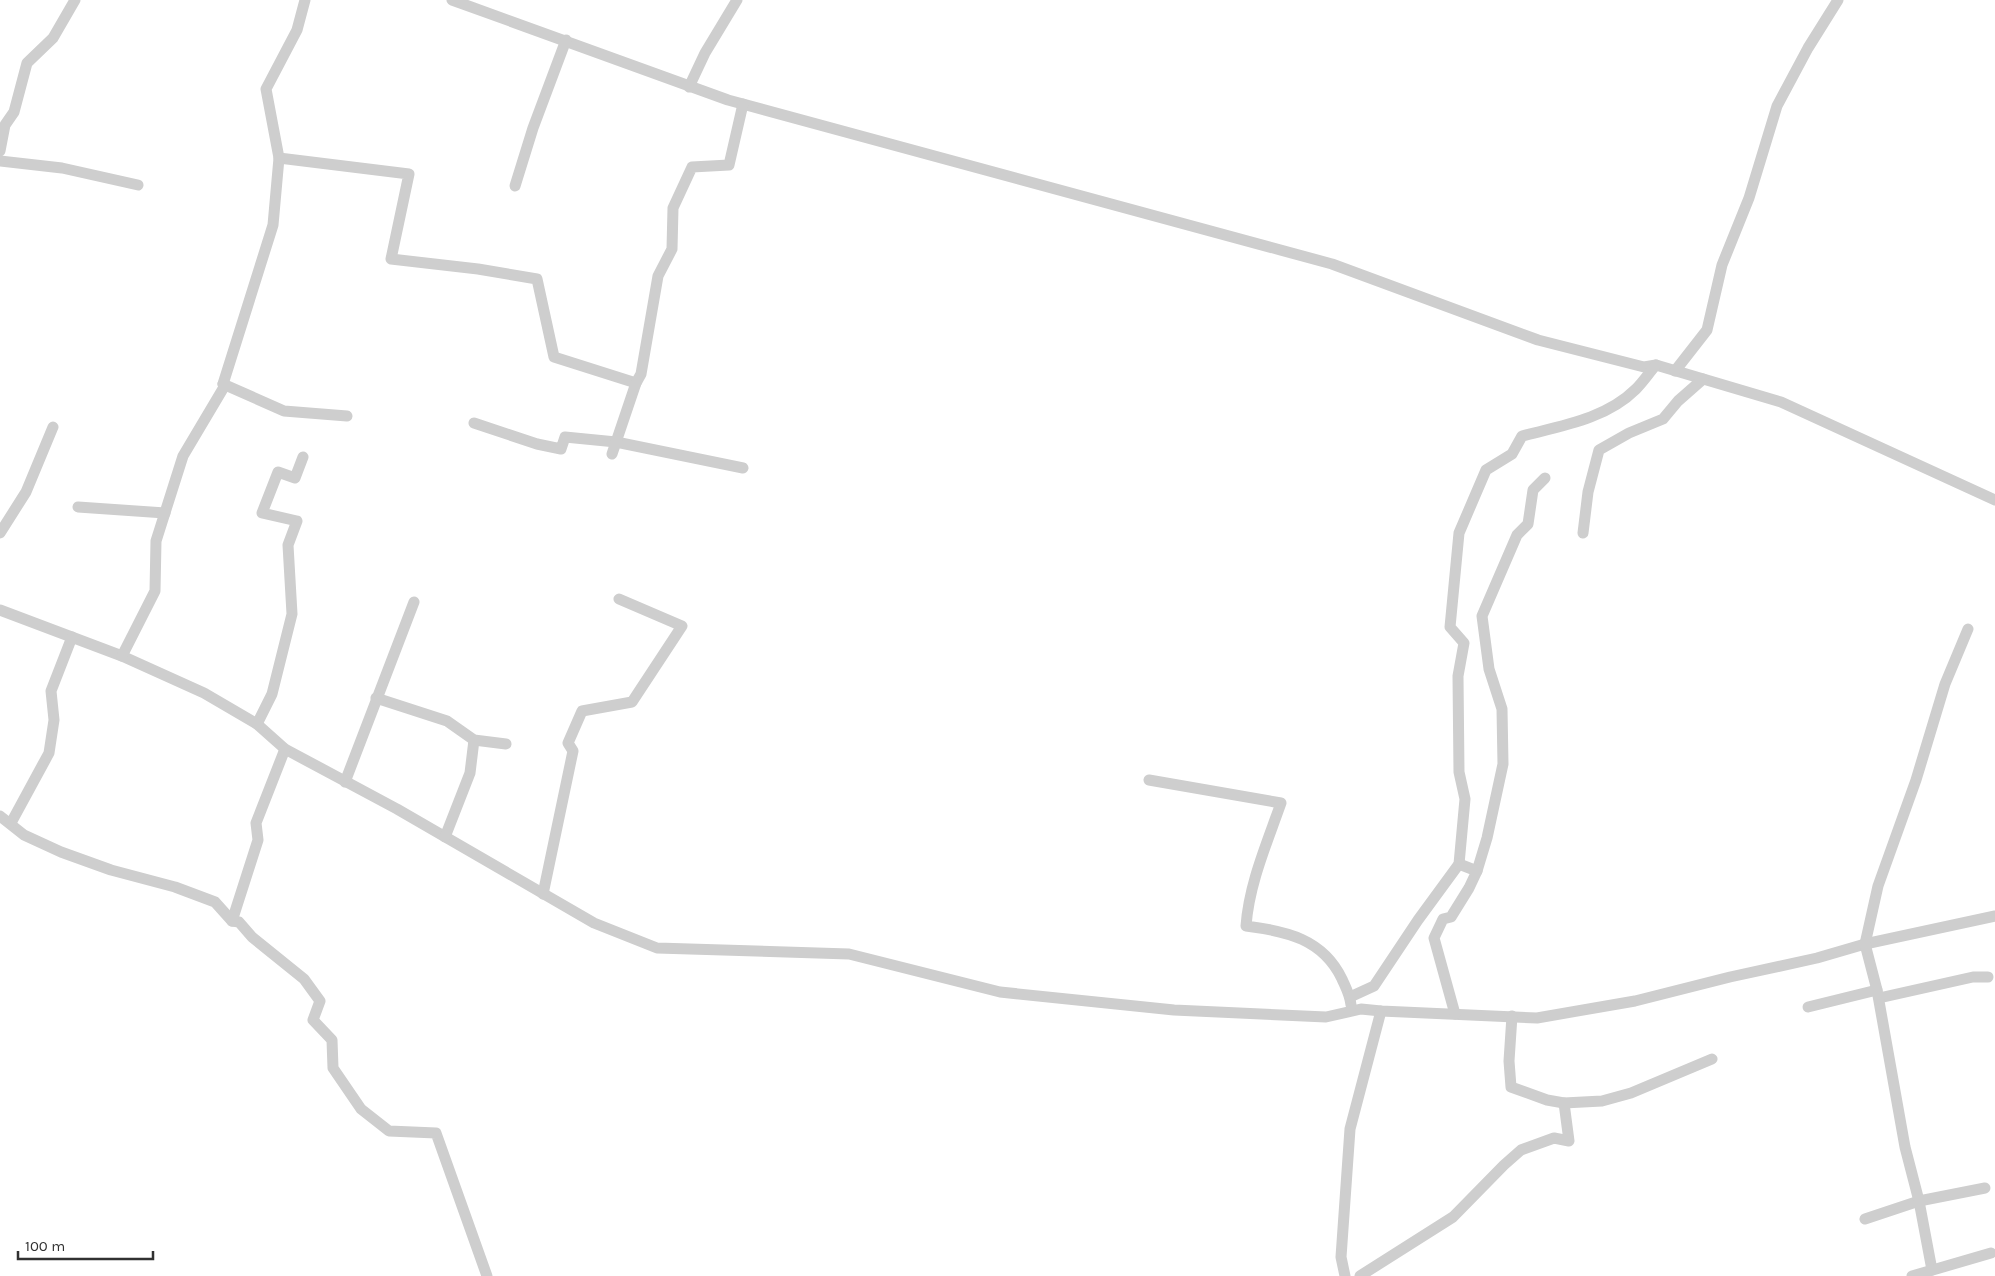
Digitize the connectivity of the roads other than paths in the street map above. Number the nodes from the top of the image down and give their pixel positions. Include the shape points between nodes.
1 (75, 0) edge
2 (305, 0) edge
3 (737, 0) edge
4 (1838, 0) edge
5 (458, 1) edge
6 (566, 40) junction
7 (689, 87) junction
8 (743, 104) junction
9 (0, 151) edge
10 (279, 158) junction
11 (0, 162) edge
12 (138, 185) dead end
13 (515, 186) dead end
14 (1656, 365) junction
15 (1675, 371) junction
16 (1703, 379) junction
17 (636, 383) junction
18 (223, 384) junction
19 (347, 416) dead end
20 (474, 423) dead end
21 (53, 427) dead end
22 (616, 442) junction
23 (612, 454) dead end
24 (303, 457) dead end
25 (743, 468) dead end
26 (1545, 478) dead end
27 (1995, 500) edge
28 (78, 507) dead end
29 (165, 513) junction
30 (0, 533) edge
31 (1583, 533) dead end
32 (619, 599) dead end
33 (414, 602) dead end
34 (0, 610) edge
35 (1968, 629) dead end
36 (72, 637) junction
37 (122, 656) junction
38 (376, 698) junction
39 (256, 724) junction
40 (474, 740) junction
41 (506, 744) dead end
42 (285, 749) junction
43 (1149, 780) dead end
44 (345, 782) junction
45 (0, 816) edge
46 (11, 823) junction
47 (445, 837) junction
48 (1459, 864) junction
49 (1477, 871) junction
50 (543, 894) junction
51 (1995, 916) edge
52 (232, 921) junction
53 (1865, 944) junction
54 (1988, 977) dead end
55 (1878, 994) junction
56 (1350, 997) junction
57 (1808, 1007) dead end
58 (1356, 1010) junction
59 (1381, 1012) junction
60 (1455, 1014) junction
61 (1512, 1016) junction
62 (1712, 1059) dead end
63 (1564, 1103) junction
64 (1984, 1188) dead end
65 (1919, 1201) junction
66 (1865, 1219) dead end
67 (1992, 1253) dead end
68 (1932, 1270) junction
69 (487, 1276) edge
70 (1345, 1276) edge
71 (1360, 1276) edge
72 (1912, 1276) edge

1 - 9 street via 53,38 27,62
2 - 10 street via 297,30 266,89
3 - 7 street via 705,52
4 - 15 street via 1777,106 1748,198 1722,264 1707,330
5 - 6 street
6 - 7 street
6 - 13 street
7 - 8 street
8 - 14 street via 1332,264 1538,340 1644,367
8 - 17 street via 729,165 692,167 673,208 672,249 658,276 641,374
10 - 17 street via 409,174 390,259 538,279 554,357
10 - 18 street via 273,225
11 - 12 street via 62,168
14 - 15 street
14 - 48 street via 1635,390 1607,410 1577,422 1522,436 1512,454 1486,470 1459,533 1450,627 1464,643 1458,676 1459,772 1465,799
15 - 16 street
16 - 27 street via 1781,402
16 - 31 street via 1678,400 1663,419 1599,450 1588,492
17 - 22 street
18 - 19 street via 284,411
18 - 29 street via 183,456
20 - 22 street via 561,449 565,438
21 - 30 street via 26,492
22 - 23 street
22 - 25 street
24 - 39 street via 295,478 278,472 262,513 297,521 288,545 292,614 272,694
26 - 49 street via 1533,490 1528,524 1517,535 1482,616 1490,669 1502,709 1503,764 1488,838
28 - 29 street
29 - 37 street via 156,541 155,591
32 - 50 street via 682,626 632,702 582,711 568,743 573,752
33 - 38 street
34 - 36 street
35 - 53 street via 1945,684 1916,780 1878,886
36 - 37 street
36 - 46 street via 50,691 54,720 49,753
37 - 39 street via 204,693
38 - 40 street via 447,721
38 - 44 street
39 - 42 street
40 - 41 street
40 - 47 street via 470,773
42 - 44 street
42 - 52 street via 256,823 258,840
43 - 56 street via 1281,803 1247,906 1246,926 1278,930 1304,939 1334,963
44 - 47 street
45 - 46 street
46 - 52 street via 24,835 61,852 215,902
47 - 50 street
48 - 49 street
48 - 56 street via 1374,986
49 - 60 street via 1451,918 1442,919 1434,938
50 - 58 street via 594,923 656,948 849,954 1000,992 1174,1010 1326,1017
51 - 53 street
52 - 69 street via 239,922 252,937 304,979 320,1001 313,1020 332,1040 333,1068 361,1108 389,1131 436,1133
53 - 55 street
53 - 61 street via 1635,1001 1537,1018
54 - 55 street
55 - 57 street
55 - 65 street via 1905,1147
56 - 58 street
58 - 59 street
59 - 60 street
59 - 70 street via 1350,1129 1341,1257
60 - 61 street
61 - 63 street via 1509,1061 1512,1087
62 - 63 street via 1602,1102
63 - 71 street via 1569,1141 1554,1138 1522,1150 1453,1216
64 - 65 street
65 - 66 street
65 - 68 street
67 - 68 street
68 - 72 street

